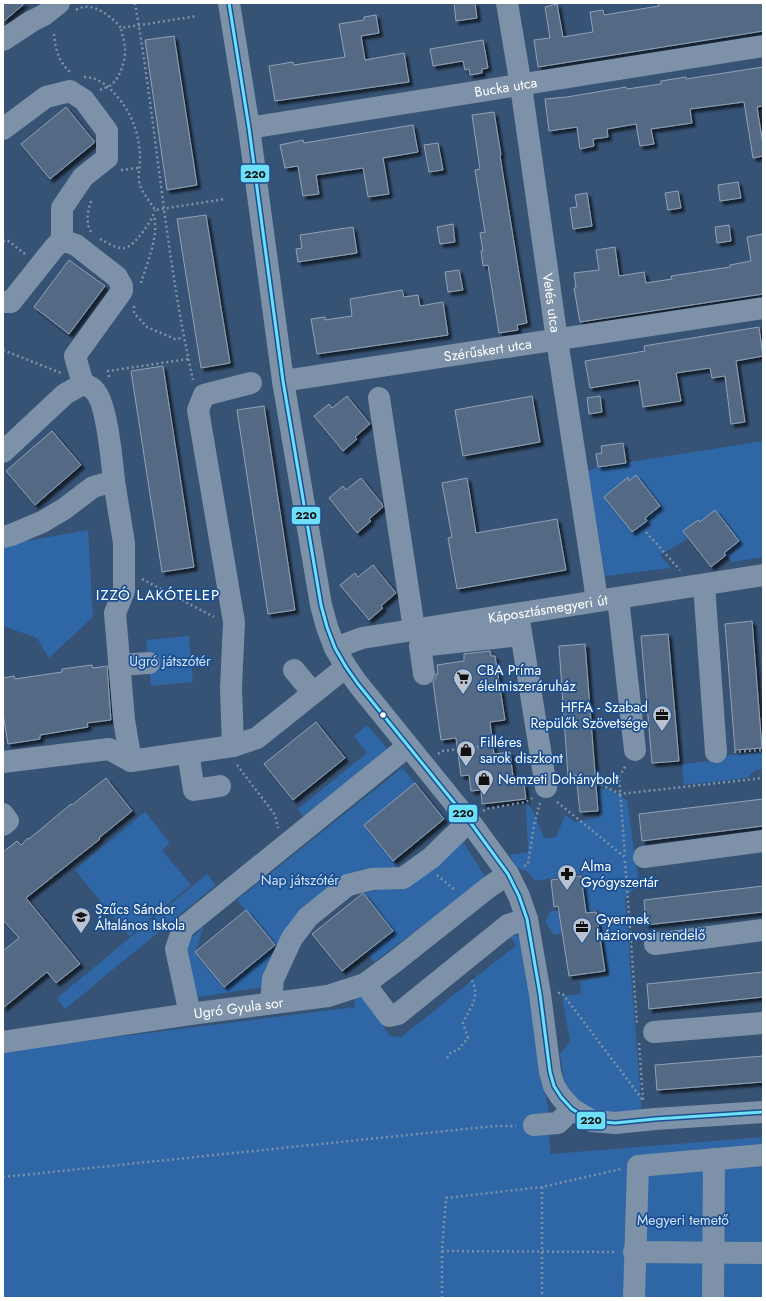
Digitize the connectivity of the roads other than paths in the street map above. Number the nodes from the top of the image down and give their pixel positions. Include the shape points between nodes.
1 (229, 3) edge
2 (508, 3) edge
3 (65, 8) edge
4 (3, 40) edge
5 (763, 46) edge
6 (521, 86) junction
7 (249, 128) junction
8 (3, 129) edge
9 (62, 240) junction
10 (3, 302) edge
11 (763, 308) edge
12 (557, 340) junction
13 (283, 381) junction
14 (251, 383) dead end
15 (83, 384) junction
16 (379, 398) dead end
17 (3, 452) edge
18 (114, 481) junction
19 (3, 536) edge
20 (763, 575) edge
21 (694, 586) junction
22 (618, 598) junction
23 (596, 602) junction
24 (518, 614) junction
25 (414, 629) junction
26 (521, 635) junction
27 (335, 648) junction
28 (148, 663) dead end
29 (119, 665) junction
30 (346, 667) junction
31 (294, 670) dead end
32 (424, 674) dead end
33 (313, 693) junction
34 (233, 746) junction
35 (408, 746) junction
36 (635, 750) dead end
37 (716, 752) road end
38 (188, 753) junction
39 (131, 761) junction
40 (3, 762) edge
41 (220, 786) dead end
42 (546, 788) road end
43 (3, 814) edge
44 (469, 821) junction
45 (3, 825) edge
46 (763, 841) edge
47 (634, 858) road end
48 (508, 874) junction
49 (527, 918) junction
50 (763, 930) edge
51 (656, 944) dead end
52 (365, 984) junction
53 (270, 1002) junction
54 (190, 1014) junction
55 (763, 1023) edge
56 (644, 1033) road end
57 (3, 1042) edge
58 (572, 1109) junction
59 (763, 1112) edge
60 (534, 1125) road end
61 (763, 1155) edge
62 (714, 1159) junction
63 (634, 1252) junction
64 (712, 1253) junction
65 (763, 1253) edge
66 (634, 1298) edge
67 (713, 1298) edge

1 - 7 street
2 - 6 street, Vetés utca
3 - 4 street via 32,21
5 - 6 street, Bucka utca
6 - 7 street, Bucka utca
6 - 12 street, Vetés utca
7 - 13 street
8 - 9 street via 46,97 70,91 84,100 107,131 107,158 83,177 62,208
9 - 10 street via 11,302
9 - 15 street via 76,245 87,242 129,294 122,291 75,356
11 - 12 street, Szérűskert utca
12 - 13 street, Szérűskert utca
12 - 23 street, Vetés utca
13 - 27 street via 321,605
14 - 34 street via 204,395 198,410 234,622 231,688
15 - 17 street via 65,394
15 - 18 street via 94,390 99,397 106,419
16 - 25 street
18 - 19 street via 92,487 42,522
18 - 29 street via 124,543 124,591 115,613
20 - 21 street, Káposztásmegyeri út
21 - 22 street, Káposztásmegyeri út
21 - 37 street
22 - 23 street, Káposztásmegyeri út
22 - 36 street
23 - 24 street, Káposztásmegyeri út
24 - 25 street, Káposztásmegyeri út
24 - 26 street
25 - 27 street, Káposztásmegyeri út via 362,638
26 - 32 street via 420,646
26 - 42 street
27 - 30 street
28 - 29 street
29 - 39 street
30 - 33 street
30 - 35 street
31 - 33 street
33 - 34 street via 257,738
34 - 38 street
35 - 44 street
35 - 54 street via 183,928 176,949
38 - 39 street
38 - 41 street via 194,790
39 - 40 street via 109,749
43 - 45 street via 8,821
44 - 48 street
44 - 53 street via 431,858 403,878 372,879 348,885 308,917 292,938 273,979
46 - 47 street
48 - 49 street
48 - 52 street, Ugró Gyula sor
49 - 52 street via 508,926 398,1014 389,1016
49 - 58 street via 550,1072 554,1086
50 - 51 street
52 - 53 street, Ugró Gyula sor via 328,996
53 - 54 street, Ugró Gyula sor
54 - 57 street, Ugró Gyula sor
55 - 56 street
58 - 59 street via 592,1121 614,1123 645,1110 655,1119
58 - 60 street via 558,1123
61 - 62 street
62 - 63 street via 638,1166
62 - 64 street
63 - 64 street
63 - 66 street
64 - 65 street
64 - 67 street

